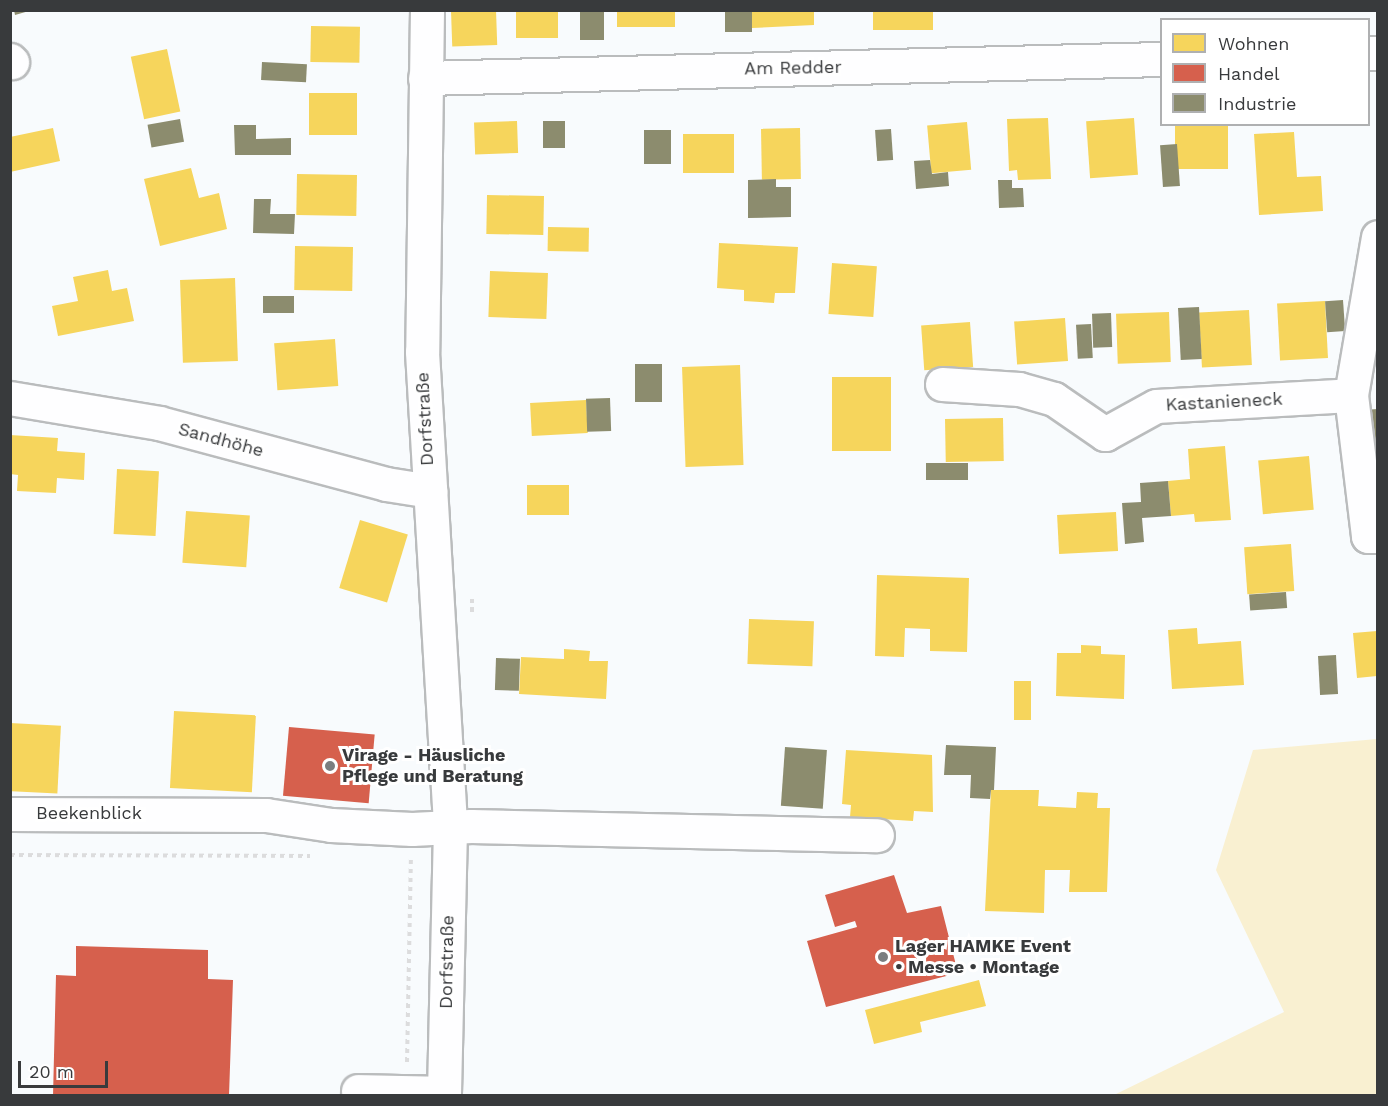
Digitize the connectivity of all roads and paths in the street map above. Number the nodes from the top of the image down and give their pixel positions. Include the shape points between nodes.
1 (426, 10) edge
2 (1160, 59) edge
3 (425, 78) junction
4 (1377, 237) edge
5 (942, 384) dead end
6 (1352, 394) junction
7 (10, 398) edge
8 (430, 490) junction
9 (1377, 536) edge
10 (10, 814) edge
11 (450, 828) junction
12 (877, 835) dead end
13 (407, 847) junction
14 (10, 855) edge
15 (317, 856) dead end
16 (358, 1091) dead end
17 (406, 1093) junction
18 (444, 1094) edge

1 - 3 street, Dorfstraße
2 - 3 street, Am Redder
3 - 8 street, Dorfstraße via 422,352
4 - 6 street
5 - 6 street, Kastanieneck via 1019,389 1054,399 1105,434 1156,406
6 - 9 street via 1368,536
7 - 8 street, Sandhöhe via 159,423 386,484
8 - 11 street, Dorfstraße
10 - 13 street, Beekenblick via 266,815 331,825
11 - 12 street
11 - 13 street
11 - 18 street, Dorfstraße
13 - 17 path
14 - 15 path
16 - 17 street
17 - 18 street

